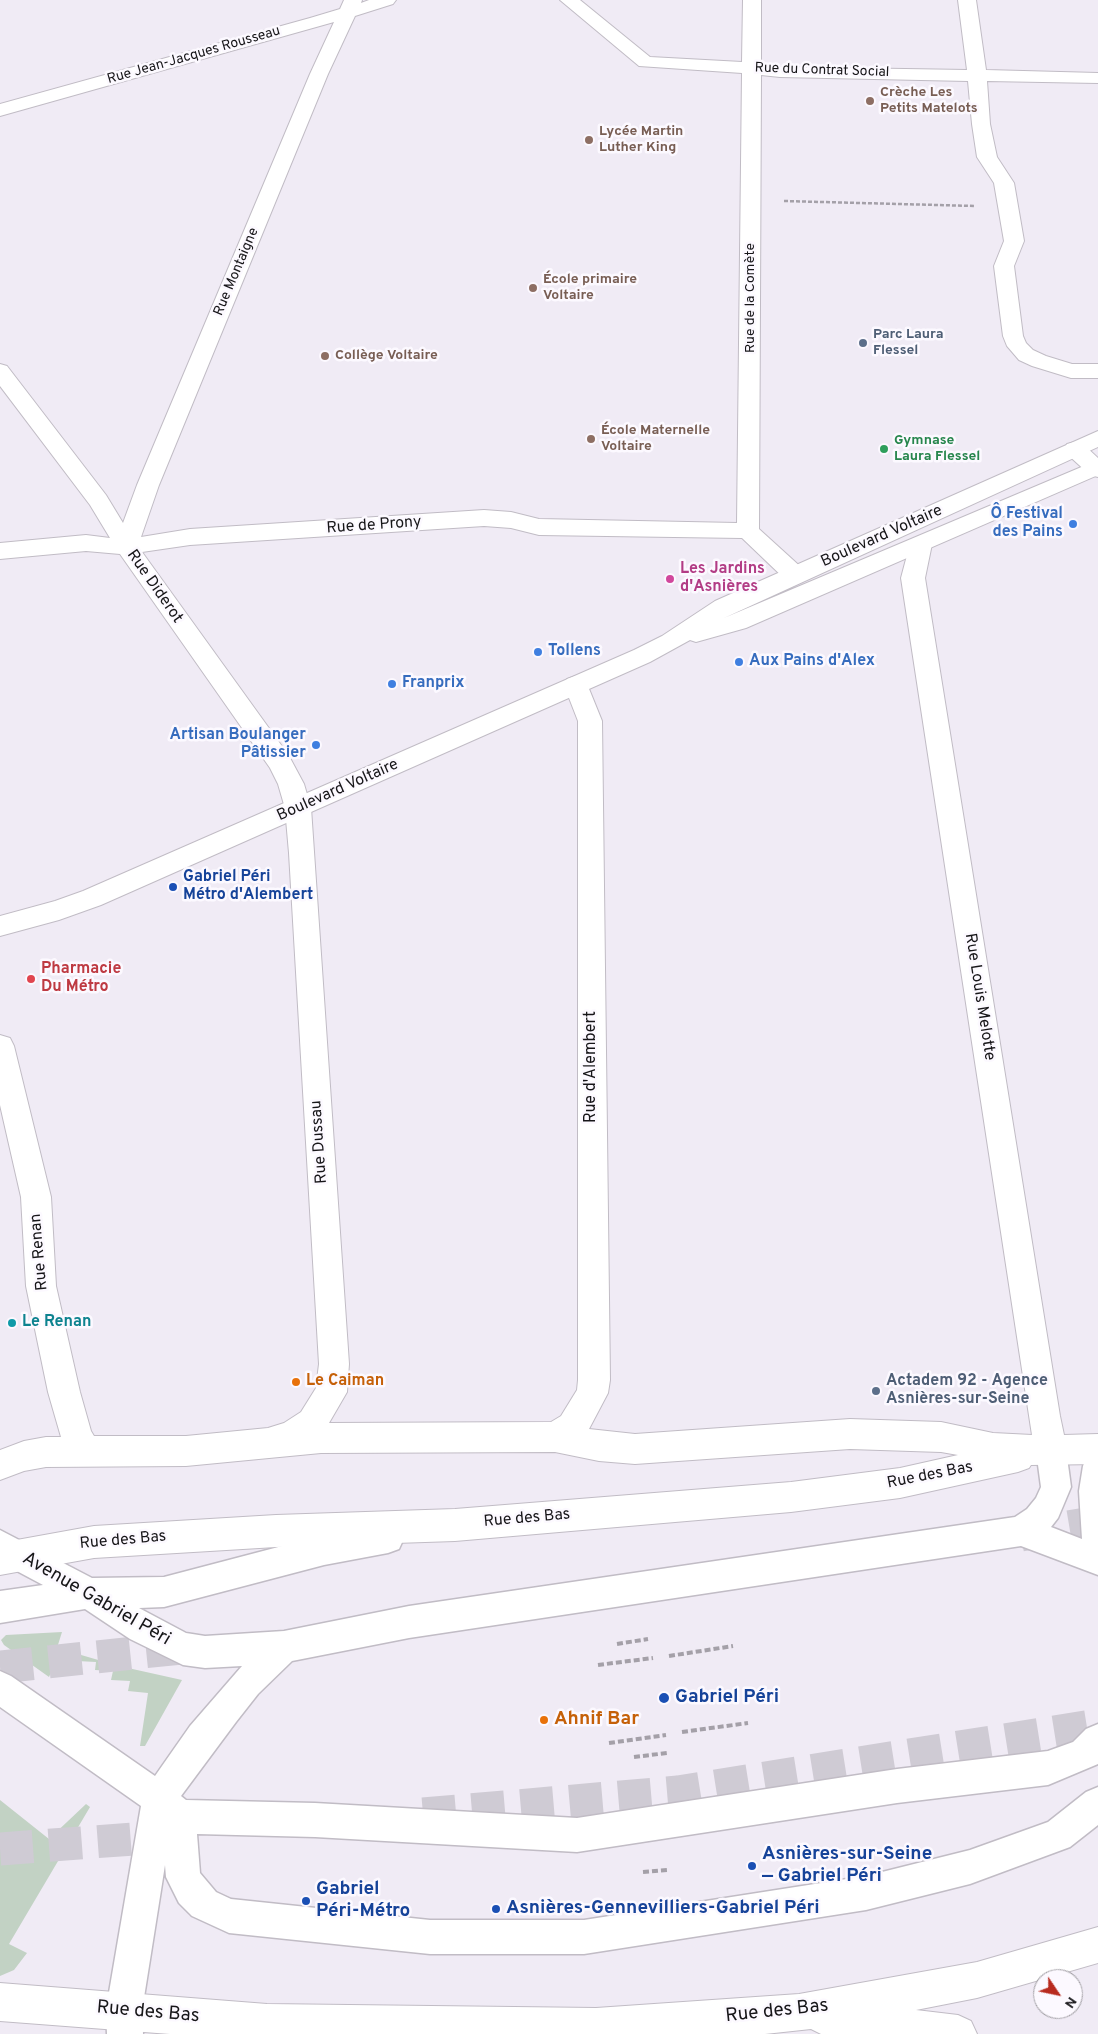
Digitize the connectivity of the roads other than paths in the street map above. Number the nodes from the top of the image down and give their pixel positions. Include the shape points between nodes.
1 (386, 0) edge
2 (569, 0) edge
3 (752, 0) edge
4 (967, 0) edge
5 (350, 6) edge
6 (752, 68) junction
7 (977, 76) junction
8 (1098, 78) edge
9 (0, 110) edge
10 (0, 371) edge
11 (1098, 372) edge
12 (1098, 438) edge
13 (1075, 449) junction
14 (1097, 469) edge
15 (748, 531) junction
16 (921, 544) junction
17 (126, 546) junction
18 (0, 551) edge
19 (795, 575) junction
20 (670, 642) junction
21 (576, 685) junction
22 (298, 808) junction
23 (0, 926) edge
24 (0, 1046) edge
25 (555, 1437) junction
26 (268, 1443) junction
27 (1098, 1449) edge
28 (1052, 1450) junction
29 (92, 1451) junction
30 (0, 1465) edge
31 (1098, 1466) edge
32 (455, 1525) junction
33 (1021, 1530) junction
34 (1098, 1539) edge
35 (6, 1553) edge
36 (1098, 1560) edge
37 (89, 1594) junction
38 (0, 1607) edge
39 (284, 1647) junction
40 (0, 1687) edge
41 (1098, 1741) edge
42 (1098, 1804) edge
43 (169, 1808) junction
44 (1098, 1945) edge
45 (0, 2002) edge
46 (799, 2013) junction
47 (124, 2022) edge
48 (263, 2028) edge
49 (958, 2034) edge

1 - 5 street, Rue Jean-Jacques Rousseau
2 - 6 street, Rue du Contrat Social via 642,61
3 - 6 street, Rue de la Comète
4 - 7 street
5 - 9 street, Rue Jean-Jacques Rousseau
5 - 17 street, Rue Montaigne via 148,485
6 - 7 street, Rue du Contrat Social via 780,72
6 - 15 street, Rue de la Comète
7 - 8 street, Rue du Contrat Social
7 - 11 street via 987,157 1004,183 1014,241 1004,266 1017,346 1026,354 1055,367
10 - 17 street, Rue Diderot via 98,500
12 - 13 street, Boulevard Voltaire
13 - 14 street
13 - 19 street, Boulevard Voltaire
14 - 16 street, Boulevard Voltaire
15 - 17 street, Rue de Prony via 539,527 484,518 190,537
15 - 19 street
16 - 20 street, Boulevard Voltaire via 738,622
16 - 28 street, Rue Louis Melotte via 913,578 1044,1416
17 - 18 street, Rue de Prony via 86,543
17 - 22 street, Rue Diderot via 280,763
19 - 20 street, Boulevard Voltaire via 723,607
20 - 21 street, Boulevard Voltaire
21 - 22 street, Boulevard Voltaire
21 - 25 street, Rue d'Alembert via 590,721 594,1380 592,1393 580,1417
22 - 23 street, Boulevard Voltaire via 92,898
22 - 26 street, Rue Dussau via 334,1364 331,1392 312,1422 293,1435
24 - 29 street, Rue Renan via 36,1197 41,1286 64,1392 77,1438 82,1446
25 - 26 street, Rue des Bas via 321,1438
25 - 28 street, Rue des Bas via 635,1449 850,1434 941,1437 993,1448
26 - 29 street, Rue des Bas via 186,1451
27 - 28 street, Rue des Bas
28 - 32 street, Rue des Bas via 900,1483 792,1497
28 - 33 lane via 1056,1487 1038,1518
29 - 30 street, Rue des Bas via 35,1454
31 - 34 lane via 1094,1490
32 - 35 street, Rue des Bas via 94,1542
32 - 37 lane via 324,1550 164,1592
33 - 36 lane
33 - 39 lane, Avenue Gabriel Péri via 409,1622
35 - 37 lane, Avenue Gabriel Péri
37 - 38 lane
37 - 39 lane, Avenue Gabriel Péri via 141,1628 182,1649 206,1652
39 - 43 lane via 246,1683 202,1738
40 - 43 lane
41 - 43 lane via 1084,1754 1048,1768 897,1786 577,1834 315,1820
42 - 43 lane via 1058,1834 970,1867 866,1893 584,1937 430,1937 229,1916 204,1904 183,1877
43 - 47 lane
44 - 46 street, Rue des Bas via 977,1980
45 - 47 street, Rue des Bas
46 - 48 street, Rue des Bas via 596,2027
46 - 49 street
47 - 48 street, Rue des Bas

